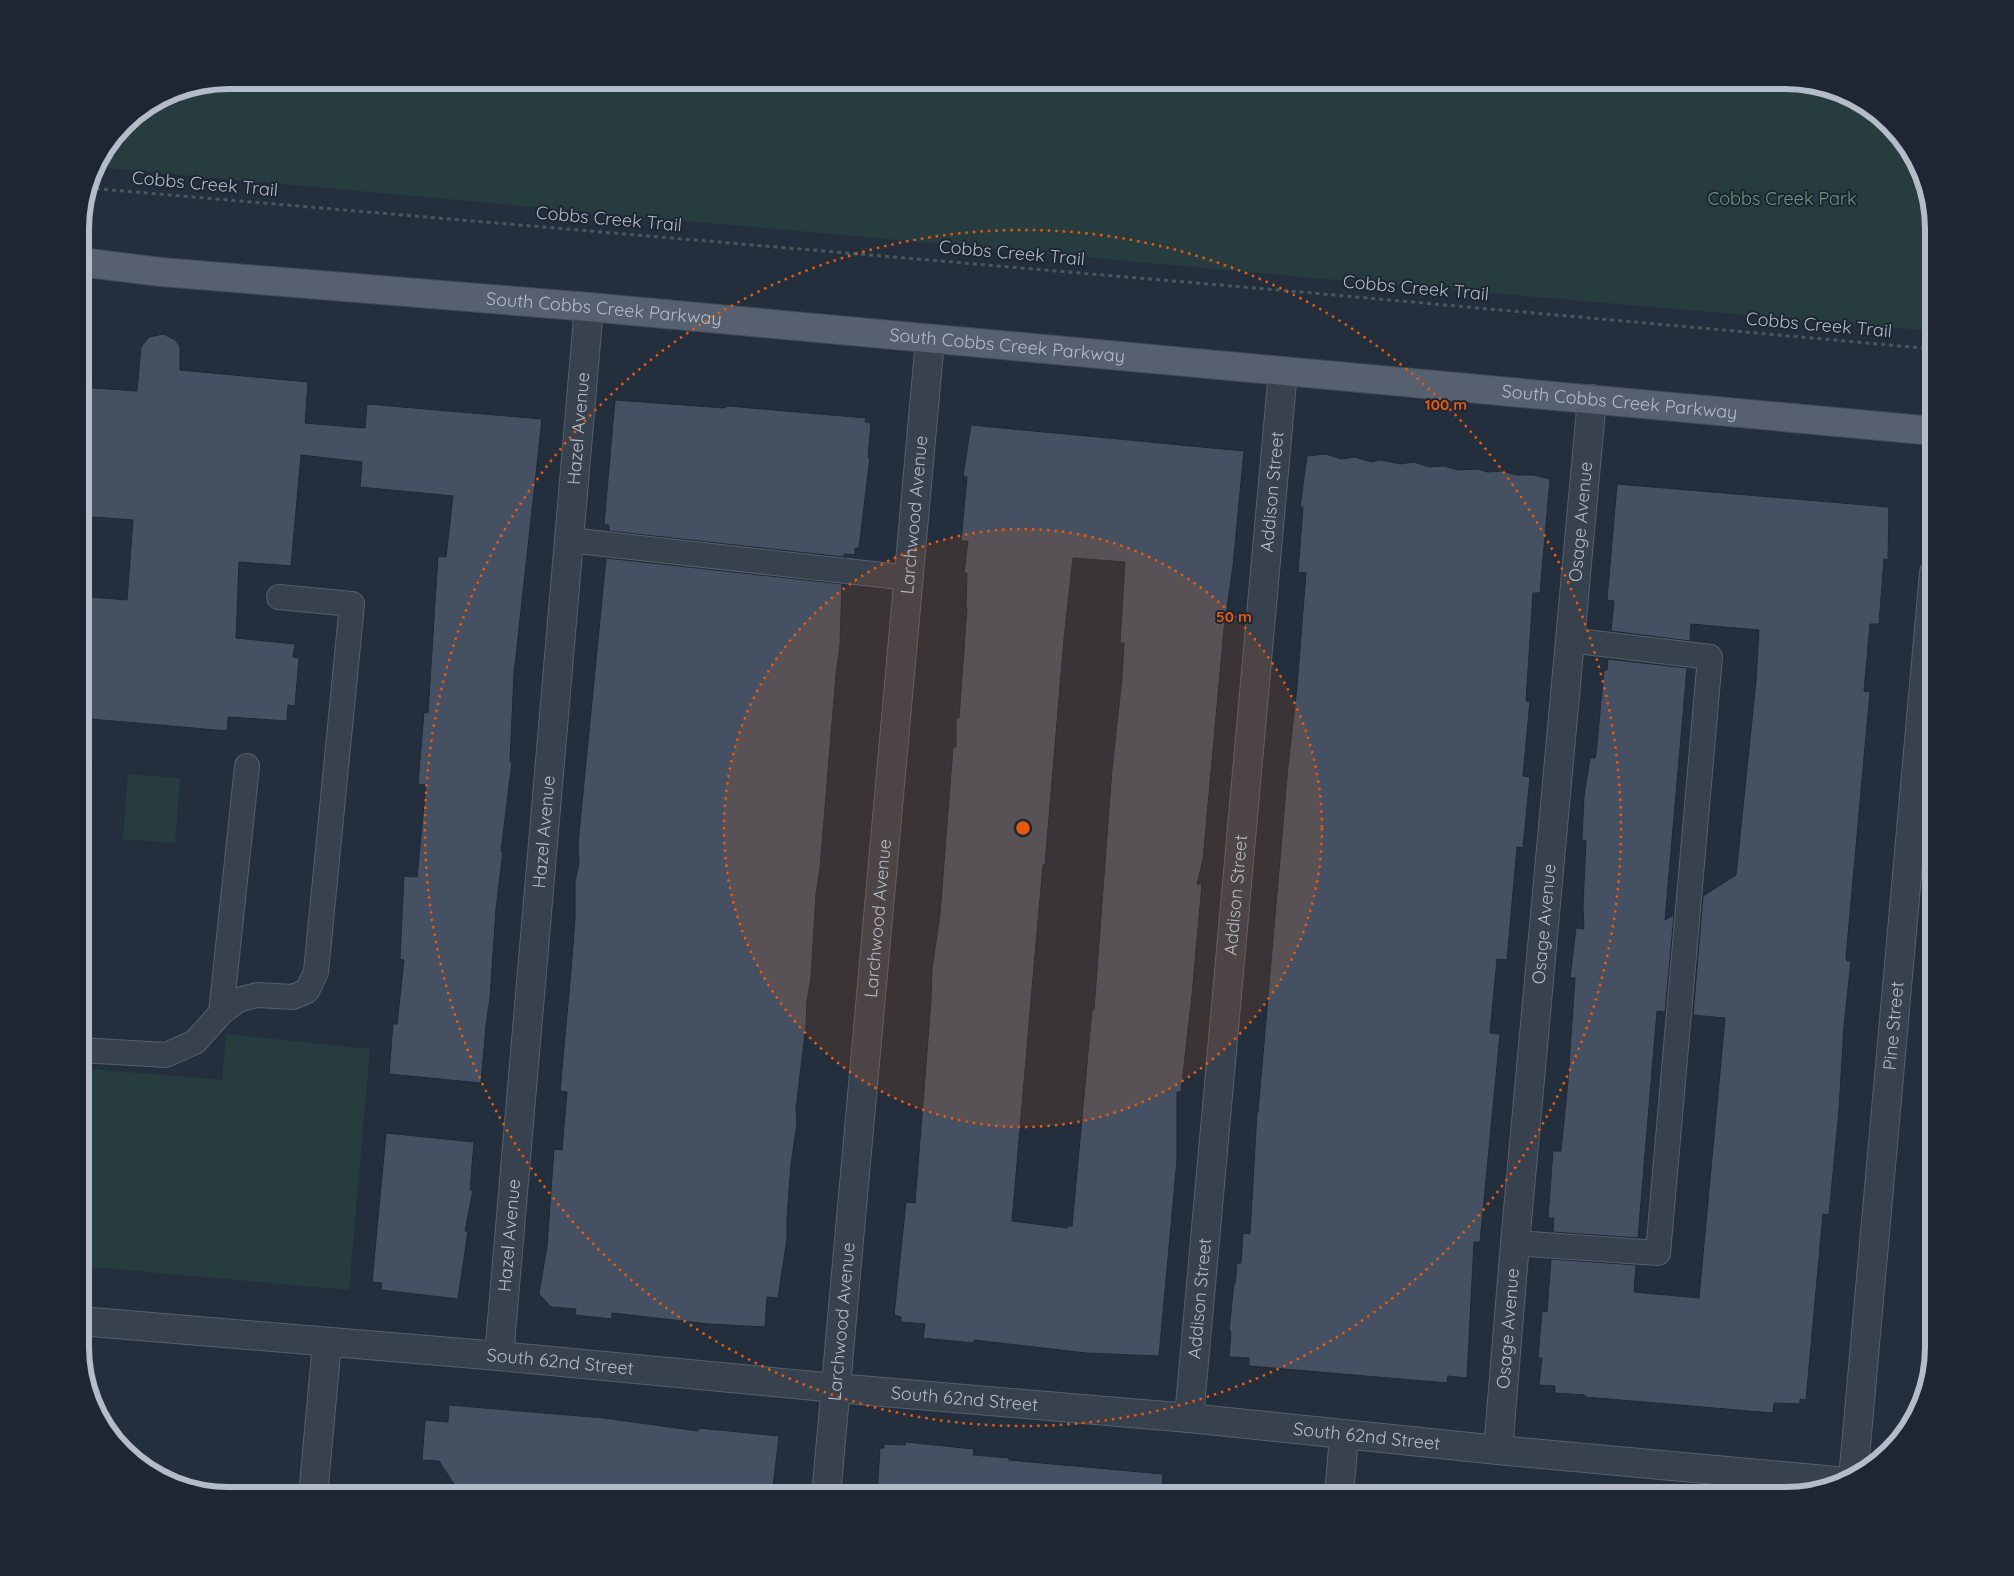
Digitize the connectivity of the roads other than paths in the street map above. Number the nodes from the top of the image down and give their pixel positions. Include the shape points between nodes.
1 (89, 263) edge
2 (589, 307) junction
3 (930, 340) junction
4 (1283, 371) junction
5 (1592, 399) junction
6 (1925, 431) edge
7 (569, 540) junction
8 (909, 578) junction
9 (279, 596) dead end
10 (1570, 640) junction
11 (1925, 673) edge
12 (247, 766) dead end
13 (221, 1013) junction
14 (89, 1051) edge
15 (1514, 1243) junction
16 (89, 1322) edge
17 (327, 1342) junction
18 (500, 1356) junction
19 (836, 1388) junction
20 (1189, 1418) junction
21 (1344, 1435) junction
22 (1498, 1450) junction
23 (1854, 1469) edge
24 (1828, 1480) edge
25 (313, 1487) edge
26 (827, 1487) edge
27 (1339, 1487) edge

1 - 2 main road, South Cobbs Creek Parkway
2 - 3 main road, South Cobbs Creek Parkway
2 - 7 street, Hazel Avenue
3 - 4 main road, South Cobbs Creek Parkway
3 - 8 street, Larchwood Avenue
4 - 5 main road, South Cobbs Creek Parkway
4 - 20 street, Addison Street
5 - 6 main road, South Cobbs Creek Parkway
5 - 10 street, Osage Avenue
7 - 8 lane
7 - 18 street, Hazel Avenue
8 - 19 street, Larchwood Avenue
9 - 13 lane via 352,604 316,972 307,991 294,997 257,995 238,1000
10 - 15 street, Osage Avenue
10 - 15 lane via 1710,657 1658,1253
11 - 23 street, Pine Street
12 - 13 lane
13 - 14 lane via 196,1042 166,1055
15 - 22 street, Osage Avenue
16 - 17 street, South 62nd Street
17 - 18 street, South 62nd Street
17 - 25 street
18 - 19 street, South 62nd Street
19 - 20 street, South 62nd Street
19 - 26 street, Larchwood Avenue
20 - 21 street, South 62nd Street
21 - 22 street, South 62nd Street
21 - 27 street
22 - 24 street, South 62nd Street

